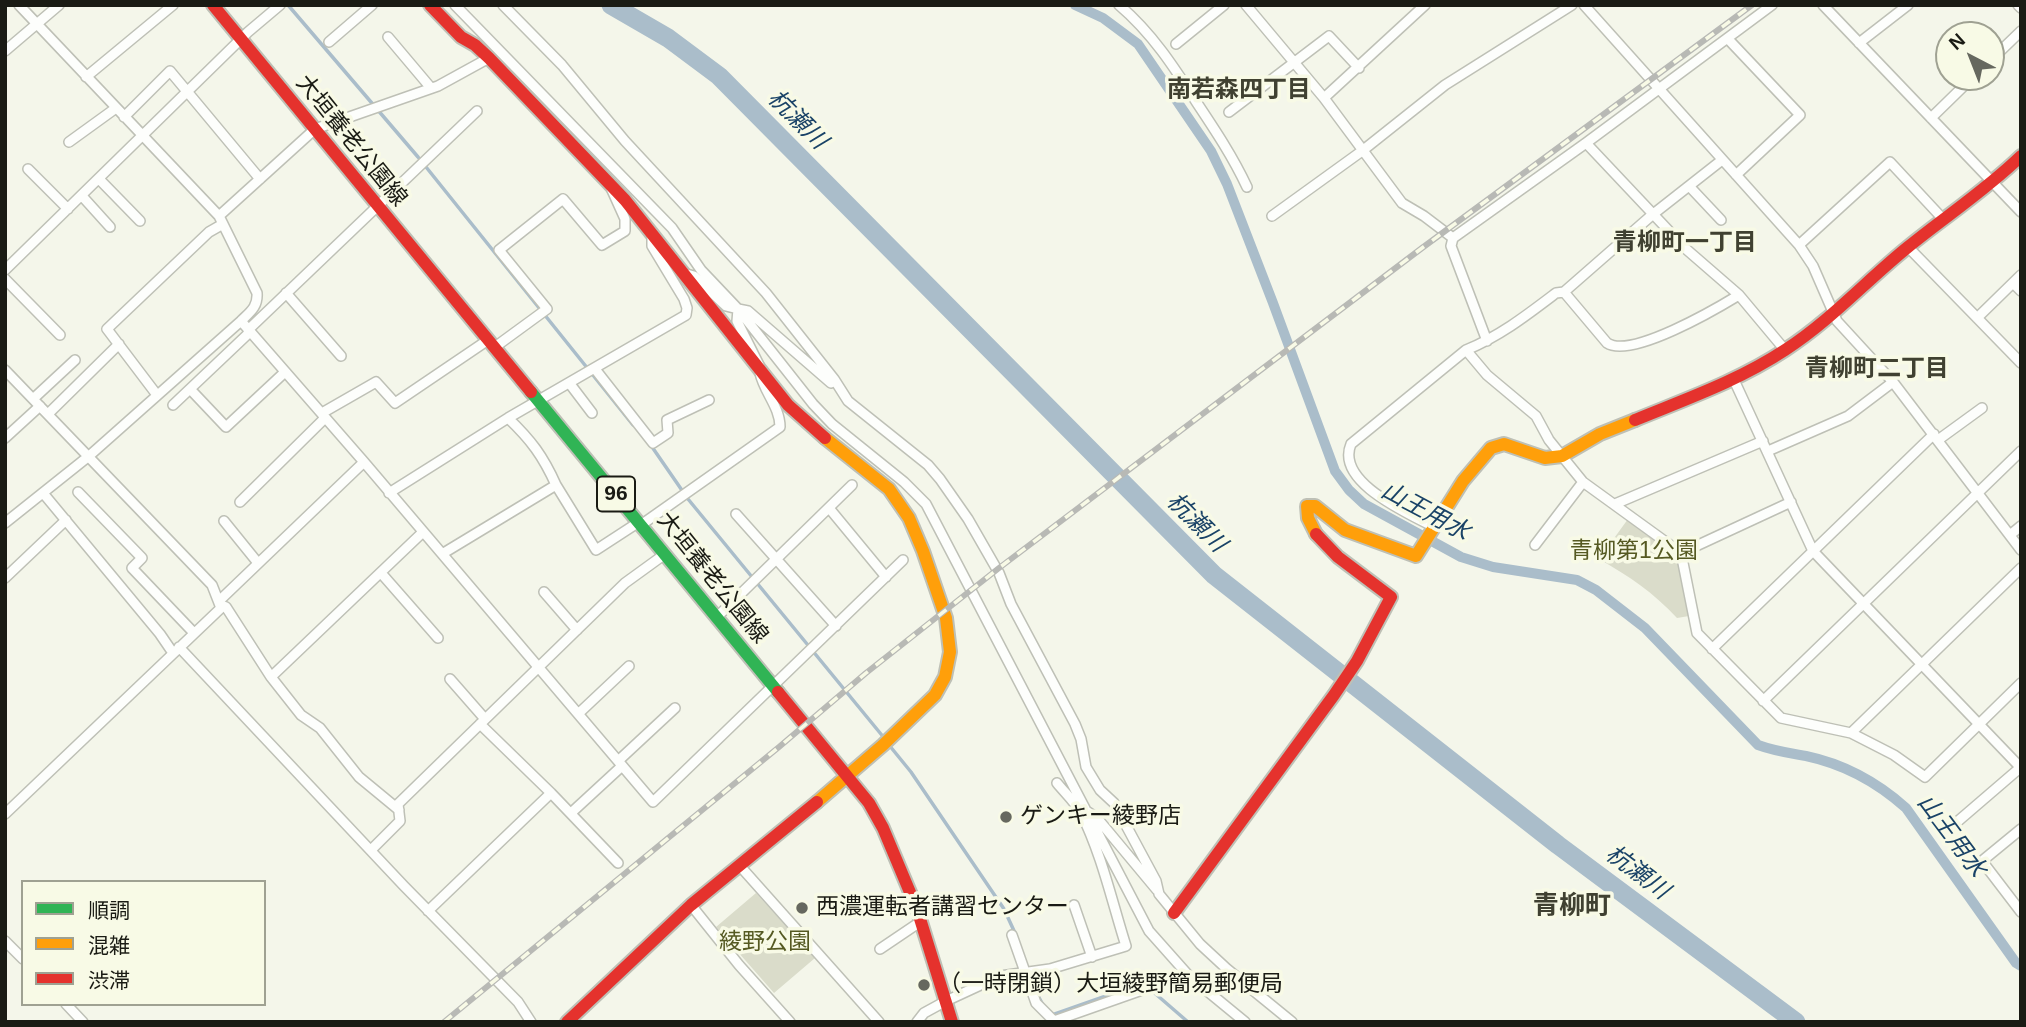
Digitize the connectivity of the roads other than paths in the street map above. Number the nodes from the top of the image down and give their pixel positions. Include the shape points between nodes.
1 (19, 5) edge
2 (59, 5) edge
3 (212, 5) edge
4 (280, 5) edge
5 (372, 5) edge
6 (430, 5) edge
7 (455, 5) edge
8 (503, 5) edge
9 (1119, 5) edge
10 (1224, 5) edge
11 (1246, 5) edge
12 (1425, 5) edge
13 (1572, 5) edge
14 (1584, 5) edge
15 (1772, 5) edge
16 (1823, 5) edge
17 (1909, 5) edge
18 (167, 7) edge
19 (37, 26) junction
20 (2021, 31) edge
21 (388, 37) dead end
22 (1728, 39) junction
23 (241, 40) junction
24 (329, 41) dead end
25 (1859, 43) junction
26 (1176, 44) dead end
27 (2005, 46) edge
28 (5, 51) edge
29 (489, 58) junction
30 (1292, 62) junction
31 (1359, 68) junction
32 (86, 77) junction
33 (431, 88) junction
34 (1658, 90) junction
35 (1959, 91) edge
36 (188, 93) junction
37 (1324, 98) junction
38 (116, 108) junction
39 (477, 111) dead end
40 (1229, 113) dead end
41 (124, 117) junction
42 (1931, 118) junction
43 (315, 129) junction
44 (143, 136) junction
45 (69, 142) dead end
46 (1586, 143) junction
47 (1362, 151) junction
48 (2021, 156) edge
49 (1721, 160) junction
50 (28, 169) dead end
51 (1736, 175) junction
52 (99, 179) junction
53 (260, 179) junction
54 (1993, 183) junction
55 (611, 185) junction
56 (1689, 186) junction
57 (1247, 187) dead end
58 (82, 196) junction
59 (376, 205) junction
60 (68, 209) junction
61 (2021, 212) edge
62 (1652, 215) junction
63 (1272, 216) dead end
64 (1721, 219) dead end
65 (1943, 219) junction
66 (221, 220) junction
67 (140, 221) dead end
68 (110, 227) dead end
69 (652, 233) junction
70 (1453, 238) junction
71 (1799, 245) junction
72 (1908, 247) junction
73 (5, 270) edge
74 (683, 273) junction
75 (2021, 275) edge
76 (5, 279) edge
77 (2013, 283) junction
78 (2021, 291) edge
79 (1564, 292) junction
80 (286, 293) junction
81 (1739, 295) junction
82 (738, 309) junction
83 (1834, 313) junction
84 (1977, 318) junction
85 (241, 321) junction
86 (249, 331) junction
87 (60, 335) dead end
88 (1487, 341) junction
89 (492, 343) junction
90 (119, 344) junction
91 (1466, 350) junction
92 (1785, 350) junction
93 (341, 356) dead end
94 (75, 360) dead end
95 (2021, 363) edge
96 (595, 369) junction
97 (5, 370) edge
98 (285, 372) junction
99 (761, 375) junction
100 (1734, 380) junction
101 (1893, 382) junction
102 (570, 384) junction
103 (190, 389) junction
104 (843, 393) junction
105 (157, 395) junction
106 (709, 400) dead end
107 (36, 402) junction
108 (539, 402) junction
109 (173, 405) dead end
110 (1982, 408) dead end
111 (592, 413) dead end
112 (48, 414) junction
113 (323, 415) junction
114 (508, 418) junction
115 (1936, 437) junction
116 (5, 438) edge
117 (1763, 441) junction
118 (1768, 451) junction
119 (2021, 451) edge
120 (89, 456) junction
121 (1562, 456) junction
122 (364, 462) junction
123 (1583, 482) junction
124 (556, 485) junction
125 (852, 485) dead end
126 (78, 492) dead end
127 (43, 493) junction
128 (389, 493) junction
129 (1978, 493) junction
130 (240, 502) dead end
131 (1791, 502) junction
132 (1615, 504) junction
133 (5, 507) edge
134 (829, 508) junction
135 (736, 514) dead end
136 (14, 516) junction
137 (66, 520) junction
138 (224, 521) dead end
139 (5, 523) edge
140 (640, 523) junction
141 (2021, 526) edge
142 (1432, 529) junction
143 (423, 532) junction
144 (2010, 535) junction
145 (1535, 545) dead end
146 (2021, 550) edge
147 (1812, 551) junction
148 (1681, 553) junction
149 (442, 554) junction
150 (665, 554) junction
151 (776, 559) junction
152 (903, 560) dead end
153 (258, 563) junction
154 (2021, 568) edge
155 (381, 573) junction
156 (886, 577) junction
157 (5, 578) edge
158 (544, 592) dead end
159 (220, 603) junction
160 (1864, 604) junction
161 (717, 617) junction
162 (836, 626) junction
163 (577, 631) junction
164 (194, 633) junction
165 (438, 638) dead end
166 (1712, 649) junction
167 (176, 650) junction
168 (1920, 663) junction
169 (629, 666) dead end
170 (539, 668) junction
171 (271, 677) junction
172 (450, 679) dead end
173 (2021, 683) edge
174 (774, 687) junction
175 (1763, 701) junction
176 (675, 708) dead end
177 (578, 714) junction
178 (483, 722) junction
179 (1979, 723) junction
180 (1851, 733) junction
181 (620, 763) junction
182 (2021, 767) edge
183 (848, 776) junction
184 (1057, 783) dead end
185 (551, 793) junction
186 (399, 810) junction
187 (1083, 811) junction
188 (571, 813) junction
189 (5, 814) edge
190 (1956, 822) dead end
191 (2021, 829) edge
192 (371, 849) junction
193 (618, 863) dead end
194 (740, 866) junction
195 (1159, 894) junction
196 (691, 905) junction
197 (1074, 905) dead end
198 (428, 911) junction
199 (2021, 912) edge
200 (1174, 913) junction
201 (920, 922) junction
202 (1012, 935) dead end
203 (5, 941) edge
204 (880, 948) dead end
205 (21, 957) edge
206 (1092, 957) junction
207 (1025, 974) junction
208 (1142, 990) dead end
209 (946, 1001) junction
210 (68, 1006) edge
211 (83, 1022) edge
212 (531, 1022) edge
213 (568, 1022) edge
214 (790, 1022) edge
215 (879, 1022) edge
216 (917, 1022) edge
217 (952, 1022) edge
218 (1245, 1022) edge
219 (1292, 1022) edge

1 - 19 street
2 - 19 street
3 - 23 street, 大垣養老公園線 / 96
4 - 23 street
5 - 24 street
6 - 29 street
7 - 82 street via 672,228 701,270
8 - 104 street via 766,293
9 - 57 street via 1161,48 1233,157
10 - 26 street
11 - 30 street
12 - 31 street
13 - 47 street via 1445,85
14 - 34 street
15 - 22 street
16 - 25 street
17 - 25 street
18 - 32 street
19 - 28 street
19 - 32 street
20 - 27 street
21 - 33 street
22 - 34 street
22 - 51 street via 1800,115
23 - 36 street
23 - 43 street, 大垣養老公園線 / 96
25 - 42 street
29 - 33 street
29 - 55 street
30 - 31 street via 1329,36
30 - 37 street
30 - 40 street
31 - 37 street
32 - 38 street
33 - 43 street
34 - 46 street
34 - 49 street
35 - 42 street
36 - 41 street via 170,72
36 - 44 street
36 - 53 street
37 - 47 street
38 - 41 street
38 - 45 street
39 - 59 street
41 - 44 street
42 - 54 street
43 - 53 street
43 - 59 street, 大垣養老公園線 / 96
44 - 52 street
44 - 66 street
46 - 62 street
46 - 70 street
47 - 63 street
47 - 70 street via 1402,203
48 - 54 street
49 - 51 street
49 - 56 street
50 - 60 street
51 - 71 street
52 - 58 street
52 - 67 street
53 - 66 street
54 - 61 street
54 - 65 street
55 - 69 street
55 - 89 street via 625,231 603,245 563,199 499,250 547,309
56 - 62 street
56 - 64 street
58 - 60 street
58 - 68 street
59 - 80 street
59 - 89 street, 大垣養老公園線 / 96
60 - 73 street
62 - 79 street
62 - 81 street
65 - 71 street via 1890,162
65 - 72 street
66 - 85 street via 257,293 257,304
66 - 90 street via 107,329
69 - 74 street
69 - 96 street via 652,246 684,299 686,315
70 - 88 street via 1451,246
71 - 83 street
72 - 83 street
72 - 84 street
74 - 82 street via 694,276 726,306
74 - 99 street
75 - 77 street
76 - 87 street
77 - 78 street
77 - 84 street
79 - 81 street via 1612,347 1665,335
79 - 88 street
80 - 86 street
80 - 93 street
81 - 92 street
82 - 99 street via 737,321
82 - 104 street via 748,311
82 - 187 street via 832,424 926,504
83 - 92 street
83 - 101 street
84 - 95 street
85 - 86 street
85 - 105 street
86 - 98 street
86 - 103 street
88 - 91 street
89 - 108 street, 大垣養老公園線 / 96
89 - 113 street via 395,403 376,382
90 - 105 street
90 - 112 street
91 - 121 street via 1487,375 1536,416
91 - 142 street via 1351,444 1348,452 1352,468 1366,487
92 - 100 street
94 - 107 street
96 - 102 street
96 - 106 street via 653,443 668,433 667,420
97 - 107 street
98 - 103 street via 226,427
98 - 113 street
99 - 140 street via 780,427
99 - 183 street via 797,415 898,499 946,618 950,647 942,685 880,750
100 - 117 street
100 - 121 street via 1600,434
101 - 115 street
101 - 118 street via 1848,416
102 - 108 street
102 - 111 street
103 - 109 street
104 - 195 street via 860,412 928,465 968,519 1075,724 1086,767 1114,803
105 - 120 street
107 - 112 street
107 - 116 street
108 - 114 street
108 - 140 street, 大垣養老公園線 / 96
110 - 115 street
112 - 120 street
113 - 122 street
113 - 130 street
114 - 124 street via 532,441
114 - 128 street
115 - 129 street
115 - 147 street
117 - 118 street
117 - 132 street
118 - 131 street
119 - 129 street
120 - 127 street
120 - 159 street via 212,586
121 - 123 street
121 - 142 street via 1545,458 1504,444 1491,448
122 - 128 street
122 - 153 street
123 - 132 street
123 - 145 street
124 - 140 street via 596,550
124 - 149 street
125 - 134 street
126 - 164 street via 142,558 132,569
127 - 136 street
127 - 137 street
128 - 143 street
129 - 144 street
129 - 160 street
131 - 147 street
131 - 148 street
132 - 148 street
133 - 136 street
134 - 151 street
134 - 156 street
135 - 151 street
136 - 139 street
137 - 157 street
137 - 167 street
138 - 153 street
140 - 150 street, 大垣養老公園線 / 96
141 - 144 street
142 - 200 street via 1416,556 1345,530 1315,506 1307,506 1308,519 1323,541 1391,597 1334,695
143 - 149 street
143 - 155 street
144 - 146 street
147 - 160 street
147 - 166 street
148 - 166 street via 1694,623
149 - 170 street
150 - 161 street, 大垣養老公園線 / 96
150 - 163 street via 625,583
151 - 161 street
151 - 162 street
152 - 156 street
153 - 159 street
154 - 168 street
155 - 165 street
155 - 171 street
156 - 162 street
158 - 163 street
159 - 164 street via 221,608
159 - 171 street
160 - 168 street
160 - 175 street
161 - 174 street, 大垣養老公園線 / 96
162 - 174 street
163 - 170 street
164 - 167 street
166 - 175 street
167 - 189 street
167 - 192 street
168 - 179 street
168 - 180 street
169 - 177 street
170 - 177 street
170 - 178 street
171 - 186 street via 359,777
172 - 178 street
173 - 179 street
174 - 181 street via 653,802
174 - 183 street, 大垣養老公園線 / 96
175 - 180 street via 1781,718
176 - 181 street
177 - 181 street
178 - 185 street
178 - 186 street via 398,804
179 - 180 street via 1925,777 1895,755
179 - 182 street
181 - 188 street
182 - 190 street
183 - 194 street
183 - 201 street, 大垣養老公園線 / 96 via 886,830
184 - 187 street
185 - 188 street
185 - 198 street
186 - 192 street via 400,821
187 - 195 street via 1097,818
187 - 206 street via 1126,946
187 - 218 street via 1149,931 1189,976
188 - 193 street
191 - 199 street via 1982,862
192 - 198 street
194 - 196 street
194 - 215 street
195 - 200 street
196 - 213 street
196 - 214 street
197 - 206 street
198 - 212 street via 518,1002
200 - 219 street via 1227,969
201 - 204 street
201 - 209 street, 大垣養老公園線 / 96
202 - 207 street
203 - 205 street
206 - 207 street
207 - 208 street via 1036,1003 1054,1021
207 - 209 street via 1000,976
209 - 216 street
209 - 217 street, 大垣養老公園線 / 96
210 - 211 street

